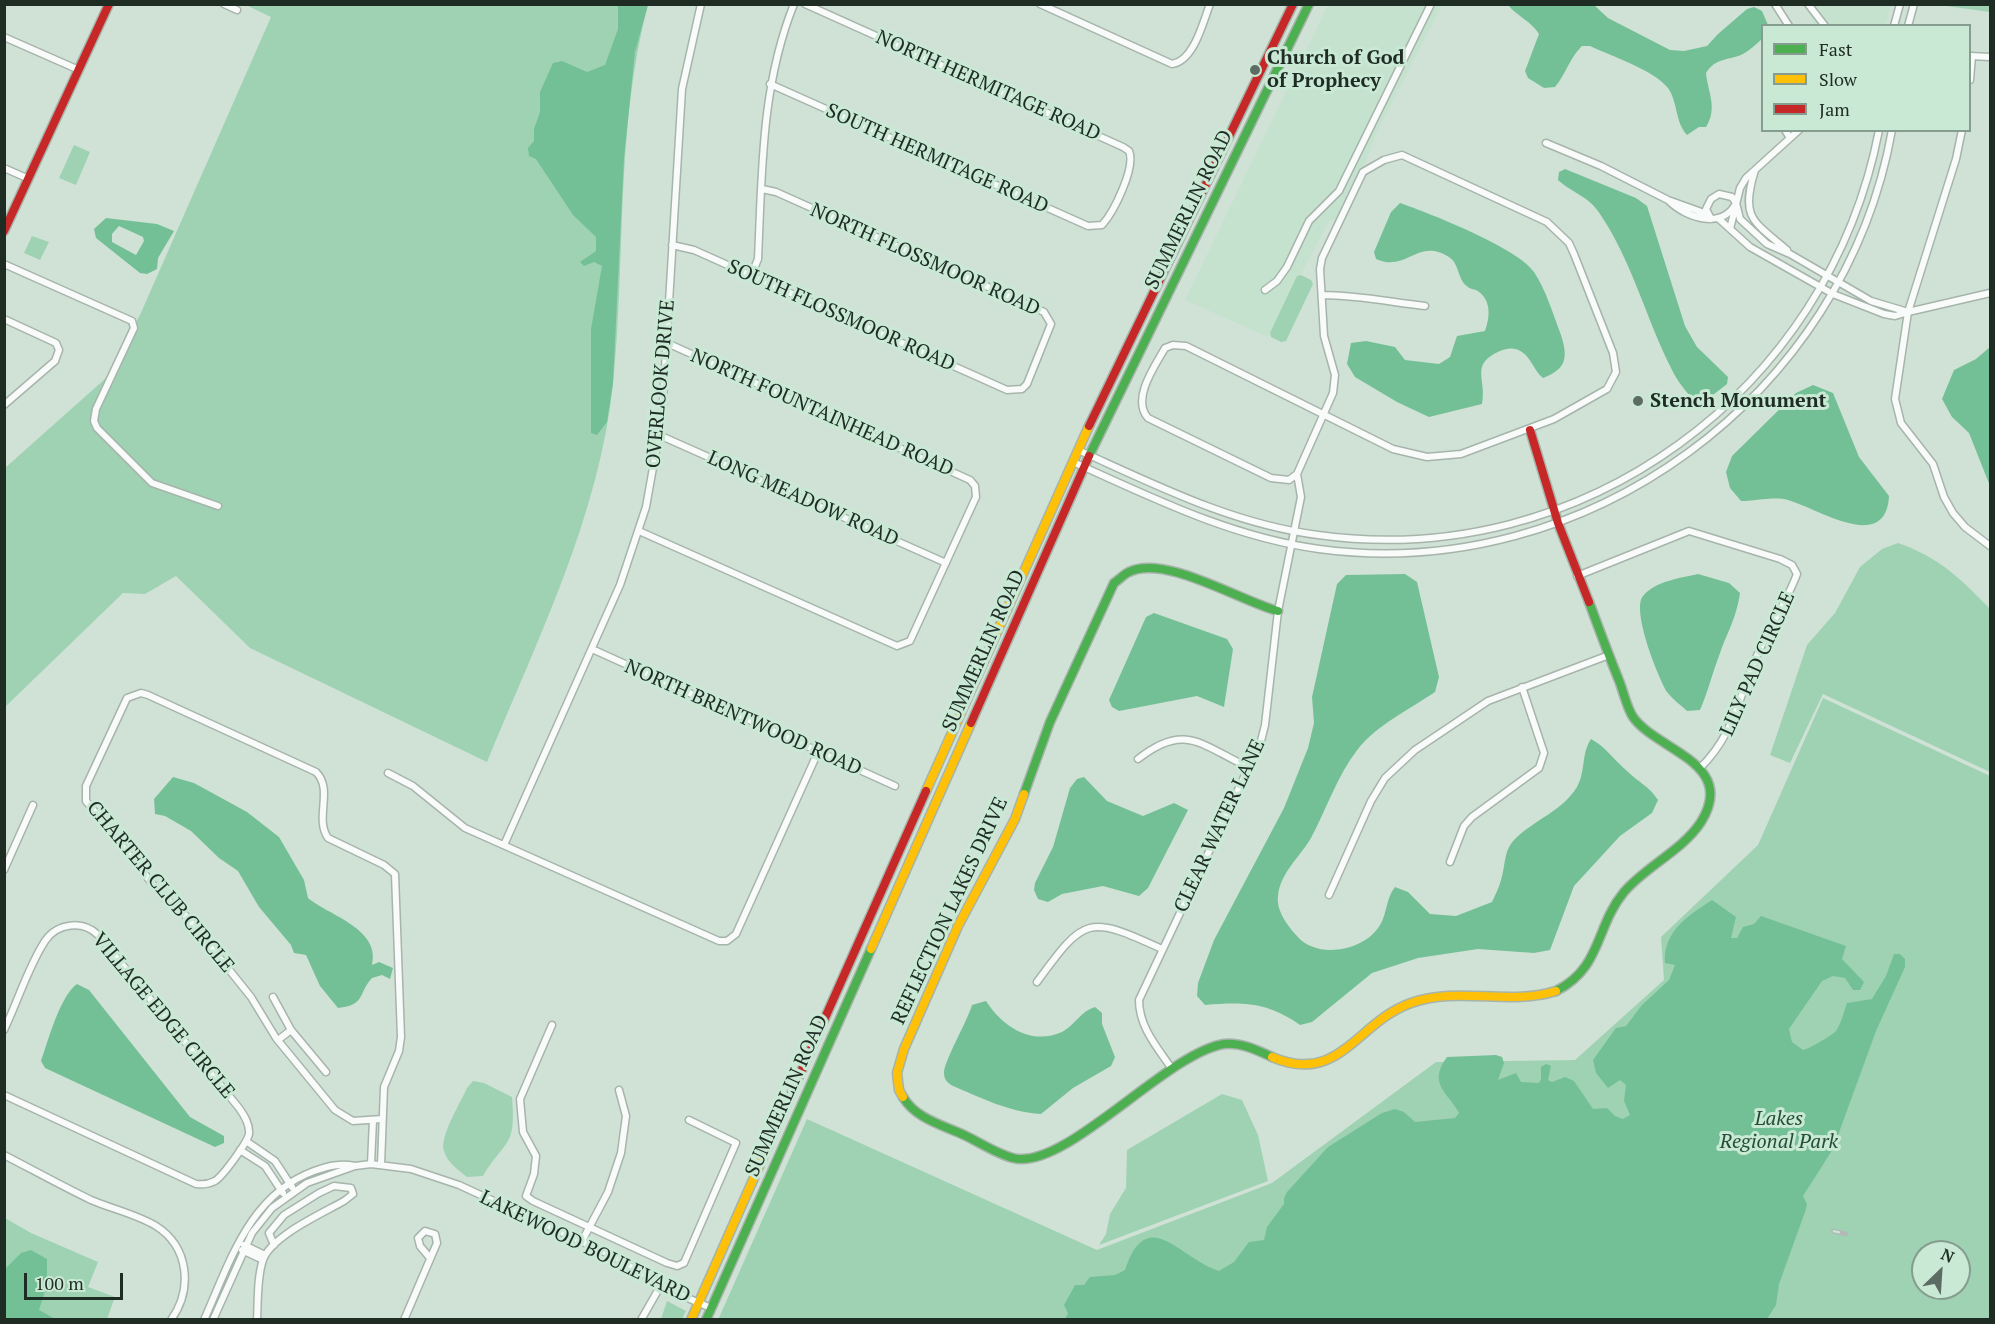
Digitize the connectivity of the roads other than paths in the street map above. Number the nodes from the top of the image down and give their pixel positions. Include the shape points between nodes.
1 (109, 4) edge
2 (224, 4) edge
3 (701, 4) edge
4 (794, 4) edge
5 (805, 4) edge
6 (1040, 4) edge
7 (1210, 4) edge
8 (1293, 4) edge
9 (1309, 4) edge
10 (1431, 4) edge
11 (1775, 4) edge
12 (1808, 4) edge
13 (1900, 4) edge
14 (1914, 4) edge
15 (237, 10) dead end
16 (1788, 24) edge
17 (1823, 24) edge
18 (1895, 24) edge
19 (1909, 24) edge
20 (4, 37) edge
21 (1971, 56) edge
22 (1990, 57) edge
23 (79, 70) junction
24 (770, 84) junction
25 (1786, 132) edge
26 (1797, 132) edge
27 (1878, 132) edge
28 (1892, 132) edge
29 (1962, 132) edge
30 (1790, 138) junction
31 (1546, 143) dead end
32 (4, 168) edge
33 (1755, 169) junction
34 (29, 179) junction
35 (762, 189) junction
36 (1736, 203) junction
37 (1709, 216) junction
38 (1719, 219) junction
39 (1104, 223) joint
40 (1730, 229) junction
41 (4, 231) edge
42 (672, 245) junction
43 (1790, 254) junction
44 (4, 264) edge
45 (751, 276) junction
46 (1827, 276) junction
47 (1839, 283) junction
48 (1822, 286) junction
49 (1265, 290) dead end
50 (1990, 293) edge
51 (1833, 294) junction
52 (1322, 295) junction
53 (1425, 306) dead end
54 (1908, 312) junction
55 (4, 320) edge
56 (667, 343) junction
57 (1008, 391) joint
58 (4, 405) edge
59 (1324, 413) junction
60 (1530, 430) junction
61 (660, 435) junction
62 (1078, 450) junction
63 (1090, 455) junction
64 (1072, 462) junction
65 (1084, 467) junction
66 (1297, 474) junction
67 (218, 506) dead end
68 (1554, 511) junction
69 (1558, 523) junction
70 (639, 531) junction
71 (1294, 532) junction
72 (1291, 544) junction
73 (1990, 546) edge
74 (946, 563) junction
75 (1577, 576) junction
76 (1278, 611) junction
77 (592, 649) junction
78 (1609, 655) junction
79 (1522, 687) junction
80 (818, 752) junction
81 (1138, 759) dead end
82 (1248, 767) junction
83 (1700, 768) junction
84 (388, 773) dead end
85 (895, 786) dead end
86 (33, 805) dead end
87 (504, 845) junction
88 (1450, 862) dead end
89 (4, 870) edge
90 (1329, 895) dead end
91 (1162, 949) junction
92 (1037, 982) dead end
93 (273, 997) dead end
94 (552, 1024) dead end
95 (4, 1030) edge
96 (291, 1030) junction
97 (278, 1040) junction
98 (1172, 1069) junction
99 (326, 1072) dead end
100 (619, 1090) dead end
101 (4, 1095) edge
102 (382, 1119) junction
103 (373, 1120) junction
104 (689, 1120) dead end
105 (246, 1141) junction
106 (240, 1150) junction
107 (265, 1154) junction
108 (4, 1155) edge
109 (260, 1161) junction
110 (370, 1164) junction
111 (381, 1165) junction
112 (355, 1167) junction
113 (290, 1183) junction
114 (281, 1190) junction
115 (294, 1191) junction
116 (285, 1196) junction
117 (588, 1227) junction
118 (582, 1241) junction
119 (237, 1245) junction
120 (274, 1245) junction
121 (245, 1249) junction
122 (264, 1258) junction
123 (430, 1258) dead end
124 (661, 1285) junction
125 (698, 1303) junction
126 (711, 1308) junction
127 (405, 1318) edge
128 (171, 1320) edge
129 (204, 1320) edge
130 (213, 1320) edge
131 (257, 1320) edge
132 (415, 1320) edge
133 (642, 1320) edge
134 (691, 1320) edge
135 (706, 1320) edge

1 - 23 main road
2 - 15 street
3 - 42 street, OVERLOOK DRIVE via 682,89
4 - 24 street
5 - 39 street, NORTH HERMITAGE ROAD via 1129,151 1132,158
6 - 7 street via 1166,62 1180,63 1188,55
8 - 62 main road, SUMMERLIN ROAD
9 - 63 main road, SUMMERLIN ROAD
10 - 49 street via 1343,182 1309,221 1281,277
11 - 16 street
12 - 17 street
13 - 18 street
14 - 19 street
20 - 23 street
21 - 22 street
23 - 34 main road
24 - 35 street
24 - 39 street, SOUTH HERMITAGE ROAD via 1088,226 1095,228
25 - 30 street
26 - 30 street
27 - 46 street via 1860,204
28 - 47 street via 1870,214
29 - 54 street
30 - 33 street
31 - 37 street via 1668,200 1678,210
32 - 34 street
33 - 36 street via 1746,178
33 - 43 street via 1748,197 1753,220
34 - 41 main road
35 - 45 street via 758,259
35 - 57 street, NORTH FLOSSMOOR ROAD via 1044,312 1051,324 1027,384
36 - 37 street via 1732,197 1719,194 1708,204
36 - 38 street via 1731,212
36 - 40 street
36 - 43 street via 1740,219 1767,244
37 - 38 street
38 - 40 street
40 - 48 street via 1750,247
42 - 45 street, SOUTH FLOSSMOOR ROAD via 694,250
42 - 56 street, OVERLOOK DRIVE
43 - 46 street
44 - 67 street via 132,321 134,328 96,409 94,420 99,432 155,485
45 - 57 street, SOUTH FLOSSMOOR ROAD
46 - 47 street
46 - 48 street
47 - 51 street
47 - 54 street via 1871,301
48 - 51 street
48 - 68 street via 1771,360 1709,422 1630,477
50 - 54 street
51 - 54 street via 1884,314
51 - 69 street via 1783,366 1712,436 1637,488
52 - 53 street via 1359,295 1374,301
52 - 59 street via 1324,336 1335,375 1333,393
52 - 60 street via 1320,269 1326,247 1363,172 1395,156 1422,162 1547,222 1569,243 1613,353 1616,372 1607,388
54 - 73 street via 1895,399 1901,423 1934,464 1944,497 1958,521
55 - 58 street via 56,343 59,350 55,361
56 - 61 street, OVERLOOK DRIVE
56 - 74 street, NORTH FOUNTAINHEAD ROAD via 970,480 976,497
59 - 60 street via 1393,449 1427,457 1461,454
59 - 66 street
59 - 66 street via 1179,344 1166,348 1156,364 1141,399 1148,418 1271,478 1289,480
60 - 68 main road
61 - 70 street, OVERLOOK DRIVE
61 - 74 street, LONG MEADOW ROAD
62 - 63 street
62 - 64 main road, SUMMERLIN ROAD
63 - 65 main road, SUMMERLIN ROAD
63 - 71 street via 1216,511
64 - 65 street
64 - 125 main road, SUMMERLIN ROAD
65 - 72 street via 1211,523
65 - 126 main road, SUMMERLIN ROAD
66 - 71 street, CLEAR WATER LANE via 1301,497
68 - 69 main road
68 - 71 street via 1503,526 1429,538 1360,539
69 - 72 street via 1507,539 1430,551 1353,552
69 - 75 main road
70 - 74 street via 891,644 904,645 910,641
70 - 77 street, OVERLOOK DRIVE
71 - 72 street, CLEAR WATER LANE
72 - 76 street, CLEAR WATER LANE
75 - 78 main road
75 - 83 street, LILY PAD CIRCLE via 1689,531 1792,565 1797,574 1760,649 1733,724
76 - 82 street, CLEAR WATER LANE via 1265,724
76 - 98 main road, REFLECTION LAKES DRIVE via 1251,605 1224,590 1154,566 1137,568 1117,579 1050,723 1015,819 940,966 897,1073 899,1090 916,1113 1015,1159 1029,1160 1099,1121
77 - 80 street, NORTH BRENTWOOD ROAD
77 - 87 street, OVERLOOK DRIVE
78 - 79 street
78 - 83 main road via 1633,717 1642,728
79 - 88 street via 1544,753 1539,768 1472,817 1464,826
79 - 90 street via 1466,714 1415,750 1385,778
80 - 85 street, NORTH BRENTWOOD ROAD
80 - 87 street via 736,934 727,941 719,941
81 - 82 street via 1167,741 1180,738
82 - 91 street, CLEAR WATER LANE
83 - 98 main road, REFLECTION LAKES DRIVE via 1710,801 1705,817 1696,830 1618,897 1590,963 1569,985 1537,995 1426,998 1387,1014 1342,1052 1315,1065 1285,1063 1251,1047 1223,1043
84 - 87 street via 413,786 465,828
86 - 89 street
91 - 92 street via 1113,927 1092,927 1074,934
91 - 98 street, CLEAR WATER LANE via 1144,983 1139,1015
93 - 96 street
94 - 117 street via 520,1099 523,1132 536,1156 526,1196
95 - 105 street, VILLAGE EDGE CIRCLE via 45,940 62,927 89,927 238,1108 248,1125
96 - 97 street
96 - 99 street
97 - 102 street, CHARTER CLUB CIRCLE via 251,997 86,801 86,786 123,703 134,694 148,696 316,772 324,784 322,818 328,838 396,874 401,1037 384,1087
97 - 103 street, CHARTER CLUB CIRCLE via 339,1115 353,1121
100 - 117 street via 626,1133 608,1192
101 - 106 street via 196,1185 219,1178
102 - 103 street, CHARTER CLUB CIRCLE
102 - 111 street, CHARTER CLUB CIRCLE
103 - 110 street
104 - 117 street via 736,1143 684,1263 667,1263
105 - 106 street
105 - 107 street
106 - 109 street
107 - 109 street
107 - 113 street via 275,1161
108 - 128 street via 64,1187 147,1222 166,1235 182,1259 185,1276 182,1299
109 - 114 street
110 - 111 street, LAKEWOOD BOULEVARD
110 - 112 street, LAKEWOOD BOULEVARD
111 - 118 street, LAKEWOOD BOULEVARD via 444,1178
112 - 113 street, LAKEWOOD BOULEVARD via 329,1167
112 - 115 street, LAKEWOOD BOULEVARD
113 - 114 street, LAKEWOOD BOULEVARD
113 - 115 street
114 - 116 street
114 - 119 street, LAKEWOOD BOULEVARD via 253,1218
115 - 116 street, LAKEWOOD BOULEVARD
116 - 121 street, LAKEWOOD BOULEVARD via 266,1214
117 - 118 street
118 - 124 street, LAKEWOOD BOULEVARD
119 - 121 street
119 - 129 street, LAKEWOOD BOULEVARD
120 - 120 street via 344,1201 353,1194 351,1188 334,1186 285,1215 269,1233
120 - 122 street
121 - 122 street
121 - 130 street, LAKEWOOD BOULEVARD
122 - 131 street
123 - 127 street
124 - 125 street, LAKEWOOD BOULEVARD
124 - 133 street
125 - 126 street, LAKEWOOD BOULEVARD
125 - 134 main road, SUMMERLIN ROAD
126 - 135 main road, SUMMERLIN ROAD
127 - 132 street

